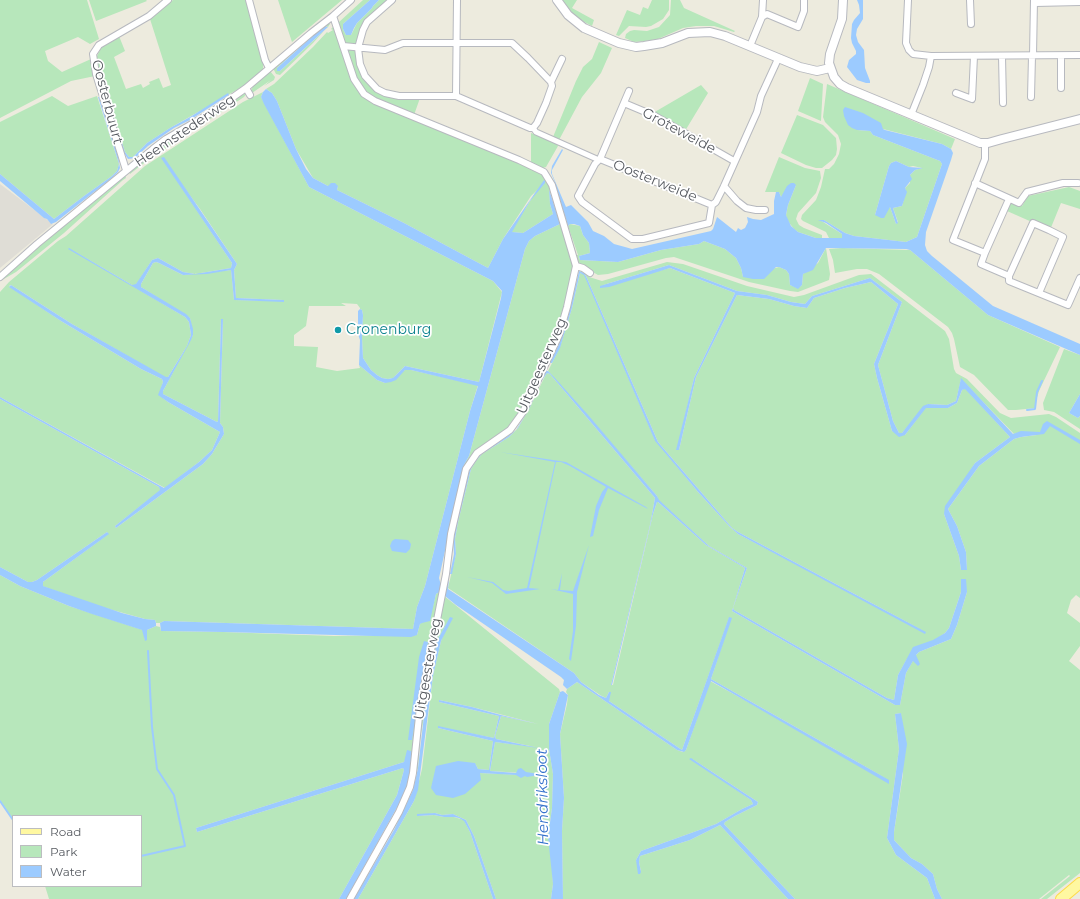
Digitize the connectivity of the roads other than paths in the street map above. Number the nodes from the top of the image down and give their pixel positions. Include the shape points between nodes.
1 (168, 0) edge
2 (249, 0) edge
3 (351, 0) edge
4 (392, 0) edge
5 (457, 0) edge
6 (556, 0) edge
7 (763, 0) edge
8 (804, 0) edge
9 (844, 0) edge
10 (908, 0) edge
11 (970, 0) edge
12 (1034, 2) edge
13 (1080, 2) edge
14 (333, 16) junction
15 (762, 17) junction
16 (971, 24) dead end
17 (456, 44) junction
18 (343, 46) junction
19 (750, 46) junction
20 (358, 48) junction
21 (1080, 55) edge
22 (931, 56) junction
23 (974, 56) junction
24 (1002, 56) junction
25 (1033, 56) junction
26 (1061, 56) junction
27 (562, 59) dead end
28 (778, 59) junction
29 (269, 68) junction
30 (830, 68) junction
31 (551, 82) junction
32 (246, 88) junction
33 (1061, 88) dead end
34 (629, 91) dead end
35 (956, 93) dead end
36 (250, 95) dead end
37 (456, 96) junction
38 (1031, 97) dead end
39 (624, 103) junction
40 (1003, 103) dead end
41 (911, 115) junction
42 (1080, 119) edge
43 (533, 128) junction
44 (985, 143) junction
45 (599, 160) junction
46 (734, 161) junction
47 (126, 170) junction
48 (975, 183) junction
49 (1078, 183) dead end
50 (724, 186) junction
51 (1009, 199) junction
52 (712, 205) junction
53 (765, 210) dead end
54 (985, 253) junction
55 (576, 266) junction
56 (590, 272) dead end
57 (1009, 276) junction
58 (0, 277) edge
59 (1080, 278) edge
60 (1039, 293) junction
61 (1080, 883) edge
62 (350, 899) edge
63 (1061, 899) edge

1 - 47 street, Oosterbuurt via 149,16 99,44 93,54 96,74
2 - 29 street
3 - 14 street, Heemstederweg
4 - 20 street via 367,22
5 - 17 street
6 - 19 street via 568,15 584,28 619,43 652,45 684,34 700,32 720,34
7 - 15 street
8 - 15 street via 804,11 798,27 767,14
9 - 30 street via 842,19 830,54
10 - 22 street via 907,47 913,54
11 - 16 street
12 - 13 street
12 - 25 street
14 - 18 street, Uitgeesterweg
14 - 29 street, Heemstederweg
15 - 19 street
17 - 20 street via 403,42 386,50
17 - 31 street via 512,43
17 - 37 street
18 - 20 street
18 - 55 street, Uitgeesterweg via 354,79 369,97 544,172 552,185
19 - 28 street
20 - 37 street via 362,70 368,81 381,91 398,96
21 - 26 street
22 - 23 street
22 - 41 street
23 - 24 street
23 - 35 street via 972,99
24 - 25 street
24 - 40 street
25 - 26 street
25 - 38 street
26 - 33 street
27 - 31 street
28 - 30 street via 800,68
28 - 46 street, Oosterweide
29 - 32 street, Heemstederweg
30 - 41 street via 837,80 847,88
31 - 43 street via 548,97
32 - 36 street
32 - 47 street, Heemstederweg via 209,114 166,139
34 - 39 street, Oosterweide
37 - 43 street
39 - 45 street, Oosterweide
39 - 46 street, Groteweide via 655,116
41 - 44 street via 974,142
42 - 44 street
43 - 45 street via 536,132
44 - 48 street via 985,159
45 - 52 street, Oosterweide
45 - 52 street via 578,196 582,202 632,239 643,239 709,223
46 - 50 street, Oosterweide
47 - 58 street, Heemstederweg
48 - 51 street
48 - 54 street via 953,240
49 - 51 street via 1063,183 1027,192 1019,203
50 - 52 street, Oosterweide
50 - 53 street via 746,208
51 - 54 street
54 - 57 street via 981,264
55 - 56 street
55 - 62 street, Uitgeesterweg via 559,335 523,412 510,430 477,453 466,470 451,534 443,591 420,707 410,787 399,812
57 - 60 street via 1009,281
57 - 60 street via 1033,223 1063,237
59 - 60 street via 1068,305
61 - 63 main road

